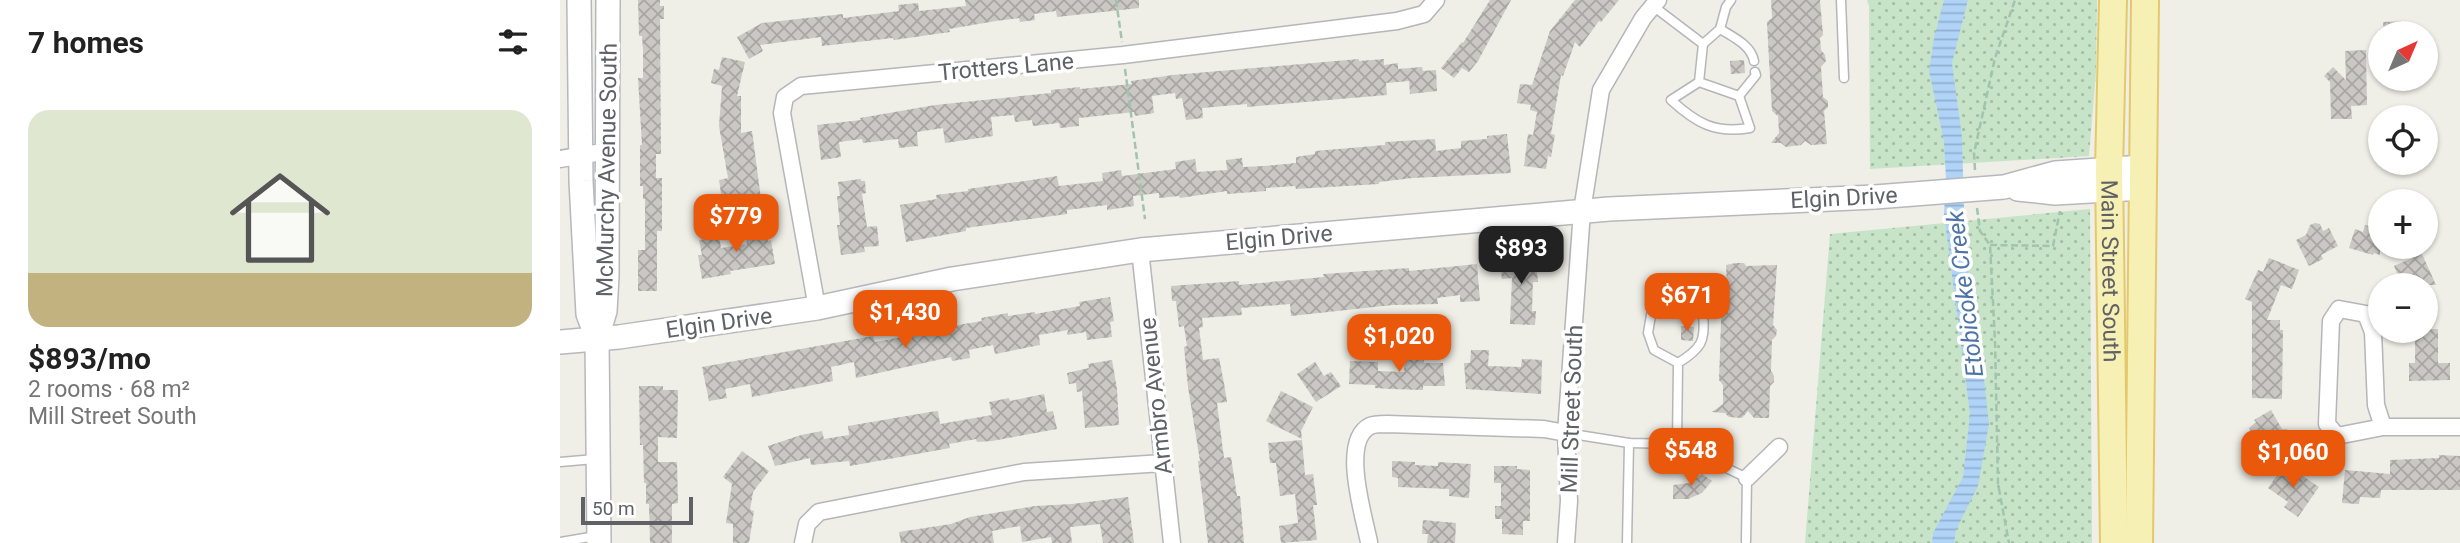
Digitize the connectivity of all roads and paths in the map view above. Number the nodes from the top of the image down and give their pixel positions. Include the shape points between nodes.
1 (579, 0) edge
2 (608, 0) edge
3 (1116, 0) edge
4 (1436, 0) edge
5 (1731, 0) edge
6 (1841, 0) edge
7 (2015, 0) edge
8 (2113, 0) edge
9 (2145, 0) edge
10 (1656, 3) edge
11 (1720, 29) junction
12 (1703, 44) junction
13 (1124, 55) junction
14 (1754, 61) dead end
15 (1755, 72) dead end
16 (1844, 78) dead end
17 (1699, 82) junction
18 (1739, 96) junction
19 (608, 151) junction
20 (570, 158) edge
21 (1976, 176) dead end
22 (2144, 178) junction
23 (2110, 180) junction
24 (1977, 200) dead end
25 (2061, 204) dead end
26 (1582, 211) junction
27 (1145, 219) dead end
28 (1990, 245) junction
29 (1140, 250) junction
30 (817, 309) junction
31 (597, 338) junction
32 (560, 342) edge
33 (1678, 363) junction
34 (2383, 427) junction
35 (2460, 427) edge
36 (1566, 433) junction
37 (1629, 443) junction
38 (1677, 444) junction
39 (1779, 447) dead end
40 (598, 459) junction
41 (560, 462) edge
42 (1163, 463) junction
43 (1747, 478) junction
44 (599, 539) edge
45 (1746, 541) edge
46 (560, 542) edge
47 (1369, 542) edge
48 (803, 543) edge
49 (1172, 543) edge
50 (1566, 543) edge
51 (1627, 543) edge
52 (2009, 543) edge
53 (2114, 543) edge
54 (2140, 543) edge

1 - 20 street, McMurchy Avenue South
2 - 19 street, McMurchy Avenue South
3 - 13 path
4 - 13 street, Trotters Lane via 1424,14 1397,21
5 - 11 lane
6 - 16 lane
7 - 21 path via 1995,58 1974,153
8 - 23 main road, Main Street South
9 - 22 main road, Main Street South
10 - 12 lane
10 - 26 street, Mill Street South via 1601,90
11 - 12 lane
11 - 14 lane via 1740,41
12 - 17 lane
13 - 27 path
13 - 30 street, Trotters Lane via 801,86 785,97 782,113
15 - 18 lane
17 - 18 lane
17 - 18 lane via 1671,100 1688,116 1711,127 1750,128
19 - 20 street
19 - 31 street, McMurchy Avenue South via 605,311
20 - 31 street, McMurchy Avenue South via 588,314
22 - 23 street, Elgin Drive
22 - 54 main road, Main Street South
23 - 26 street, Elgin Drive, bridge via 2054,193 2004,187
23 - 53 main road, Main Street South
24 - 28 path via 1980,230
25 - 28 path via 2053,246
26 - 29 street, Elgin Drive
26 - 36 street, Mill Street South
28 - 52 path via 1998,484
29 - 30 street, Elgin Drive via 952,279
29 - 42 street, Armbro Avenue
30 - 31 street, Elgin Drive
31 - 32 street, Elgin Drive
31 - 40 street, McMurchy Avenue South
33 - 33 lane via 1695,353 1705,334 1703,315 1687,300 1668,300 1651,315 1648,333 1654,350
33 - 38 lane
34 - 34 street via 2337,436 2327,424 2332,321 2339,309 2366,314 2373,332 2376,405
34 - 35 street
36 - 37 lane
36 - 47 street via 1371,425 1358,438 1354,458
36 - 50 street, Mill Street South
37 - 38 lane
37 - 51 lane
38 - 43 lane
39 - 43 street
40 - 41 lane
40 - 44 street, McMurchy Avenue South
42 - 48 street via 1024,472 819,512 807,524
42 - 49 street, Armbro Avenue
43 - 45 lane
44 - 46 lane

